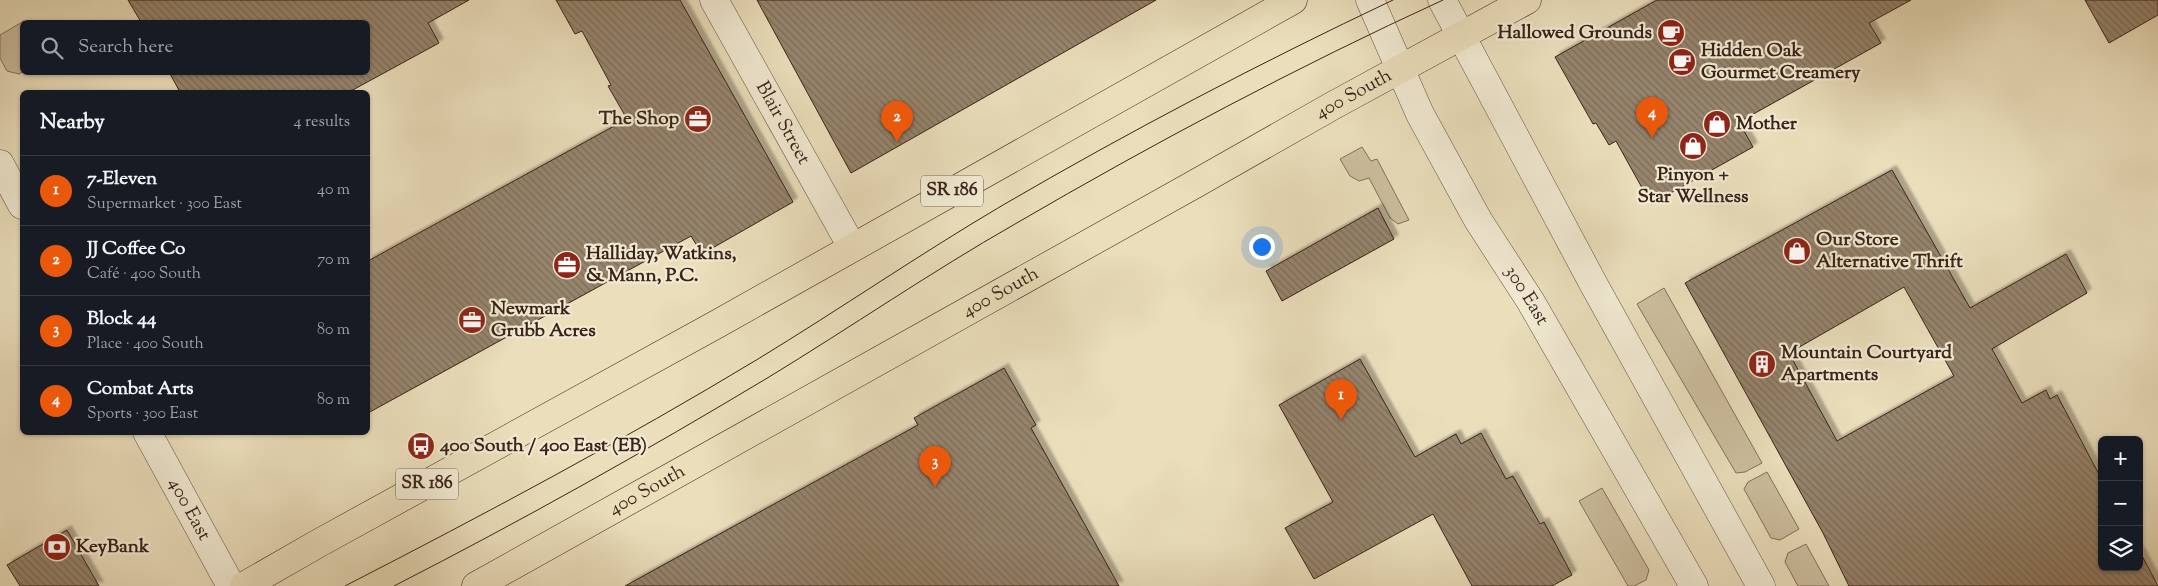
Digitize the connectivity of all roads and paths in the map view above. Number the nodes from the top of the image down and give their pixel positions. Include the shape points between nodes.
1 (714, 0) edge
2 (1293, 0) edge
3 (1370, 0) edge
4 (1442, 0) edge
5 (1526, 0) edge
6 (1461, 36) junction
7 (1400, 68) junction
8 (0, 164) edge
9 (20, 201) edge
10 (852, 247) junction
11 (149, 435) edge
12 (231, 586) edge
13 (244, 586) edge
14 (476, 586) edge
15 (1694, 586) edge
16 (1761, 586) edge

1 - 10 street, Blair Street
2 - 10 main road, SR 186
3 - 7 street, 300 East
4 - 6 street
5 - 6 main road, 400 South
6 - 7 main road, 400 South
6 - 16 street
7 - 14 main road, 400 South
7 - 15 street, 300 East via 1420,114 1478,220 1531,302
8 - 9 street
10 - 13 main road, SR 186
11 - 12 street, 400 East

